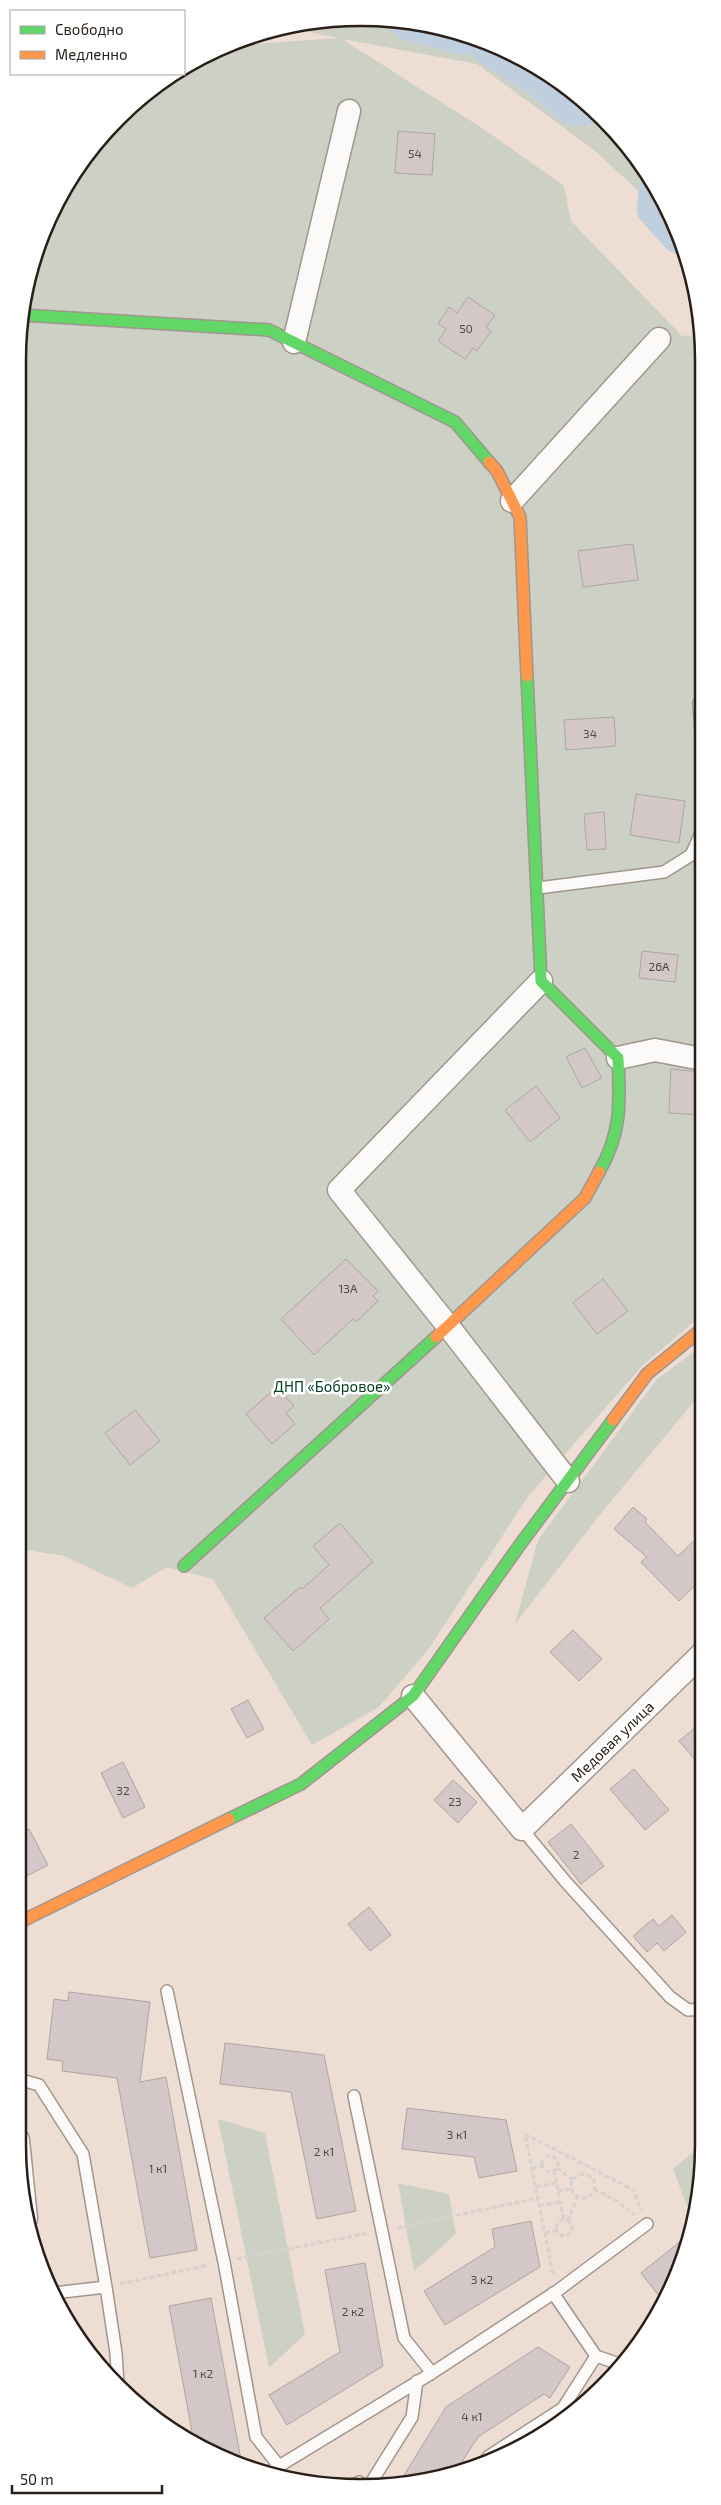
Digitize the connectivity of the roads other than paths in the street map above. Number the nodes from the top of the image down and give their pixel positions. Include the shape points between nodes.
1 (350, 111) dead end
2 (29, 315) edge
3 (659, 339) dead end
4 (294, 342) junction
5 (512, 501) junction
6 (695, 846) edge
7 (538, 888) junction
8 (541, 981) junction
9 (618, 1058) junction
10 (695, 1058) edge
11 (448, 1326) junction
12 (695, 1335) edge
13 (568, 1481) junction
14 (184, 1566) dead end
15 (695, 1661) edge
16 (413, 1696) junction
17 (522, 1829) junction
18 (26, 1919) edge
19 (167, 1991) dead end
20 (695, 2010) edge
21 (26, 2081) edge
22 (354, 2096) dead end
23 (647, 2224) road end
24 (106, 2287) junction
25 (61, 2292) edge
26 (555, 2292) junction
27 (596, 2356) junction
28 (614, 2362) edge
29 (432, 2372) junction
30 (117, 2374) edge
31 (417, 2382) junction
32 (504, 2446) edge
33 (279, 2466) junction
34 (276, 2468) edge
35 (372, 2478) edge

1 - 4 street
2 - 4 street via 269,330
3 - 5 street
4 - 5 street via 455,422 498,471
5 - 7 street via 520,517
6 - 7 lane via 691,855 664,872
7 - 8 street
8 - 9 street
8 - 11 street via 339,1190
9 - 10 street via 655,1050
9 - 11 street via 620,1111 612,1150 585,1198
11 - 13 street
11 - 14 street
12 - 13 street via 647,1374
13 - 16 street
15 - 17 street, Медовая улица
16 - 17 street
16 - 18 street via 301,1784
17 - 20 lane via 670,1997 688,2010
19 - 33 lane via 224,2262 256,2437
21 - 24 lane via 39,2085 83,2154
22 - 29 lane via 404,2338
23 - 26 lane
24 - 25 lane
24 - 30 lane
26 - 27 lane
26 - 29 lane
27 - 28 lane
27 - 32 lane via 563,2408
29 - 31 lane
31 - 33 lane
31 - 35 lane via 412,2417
33 - 34 lane

